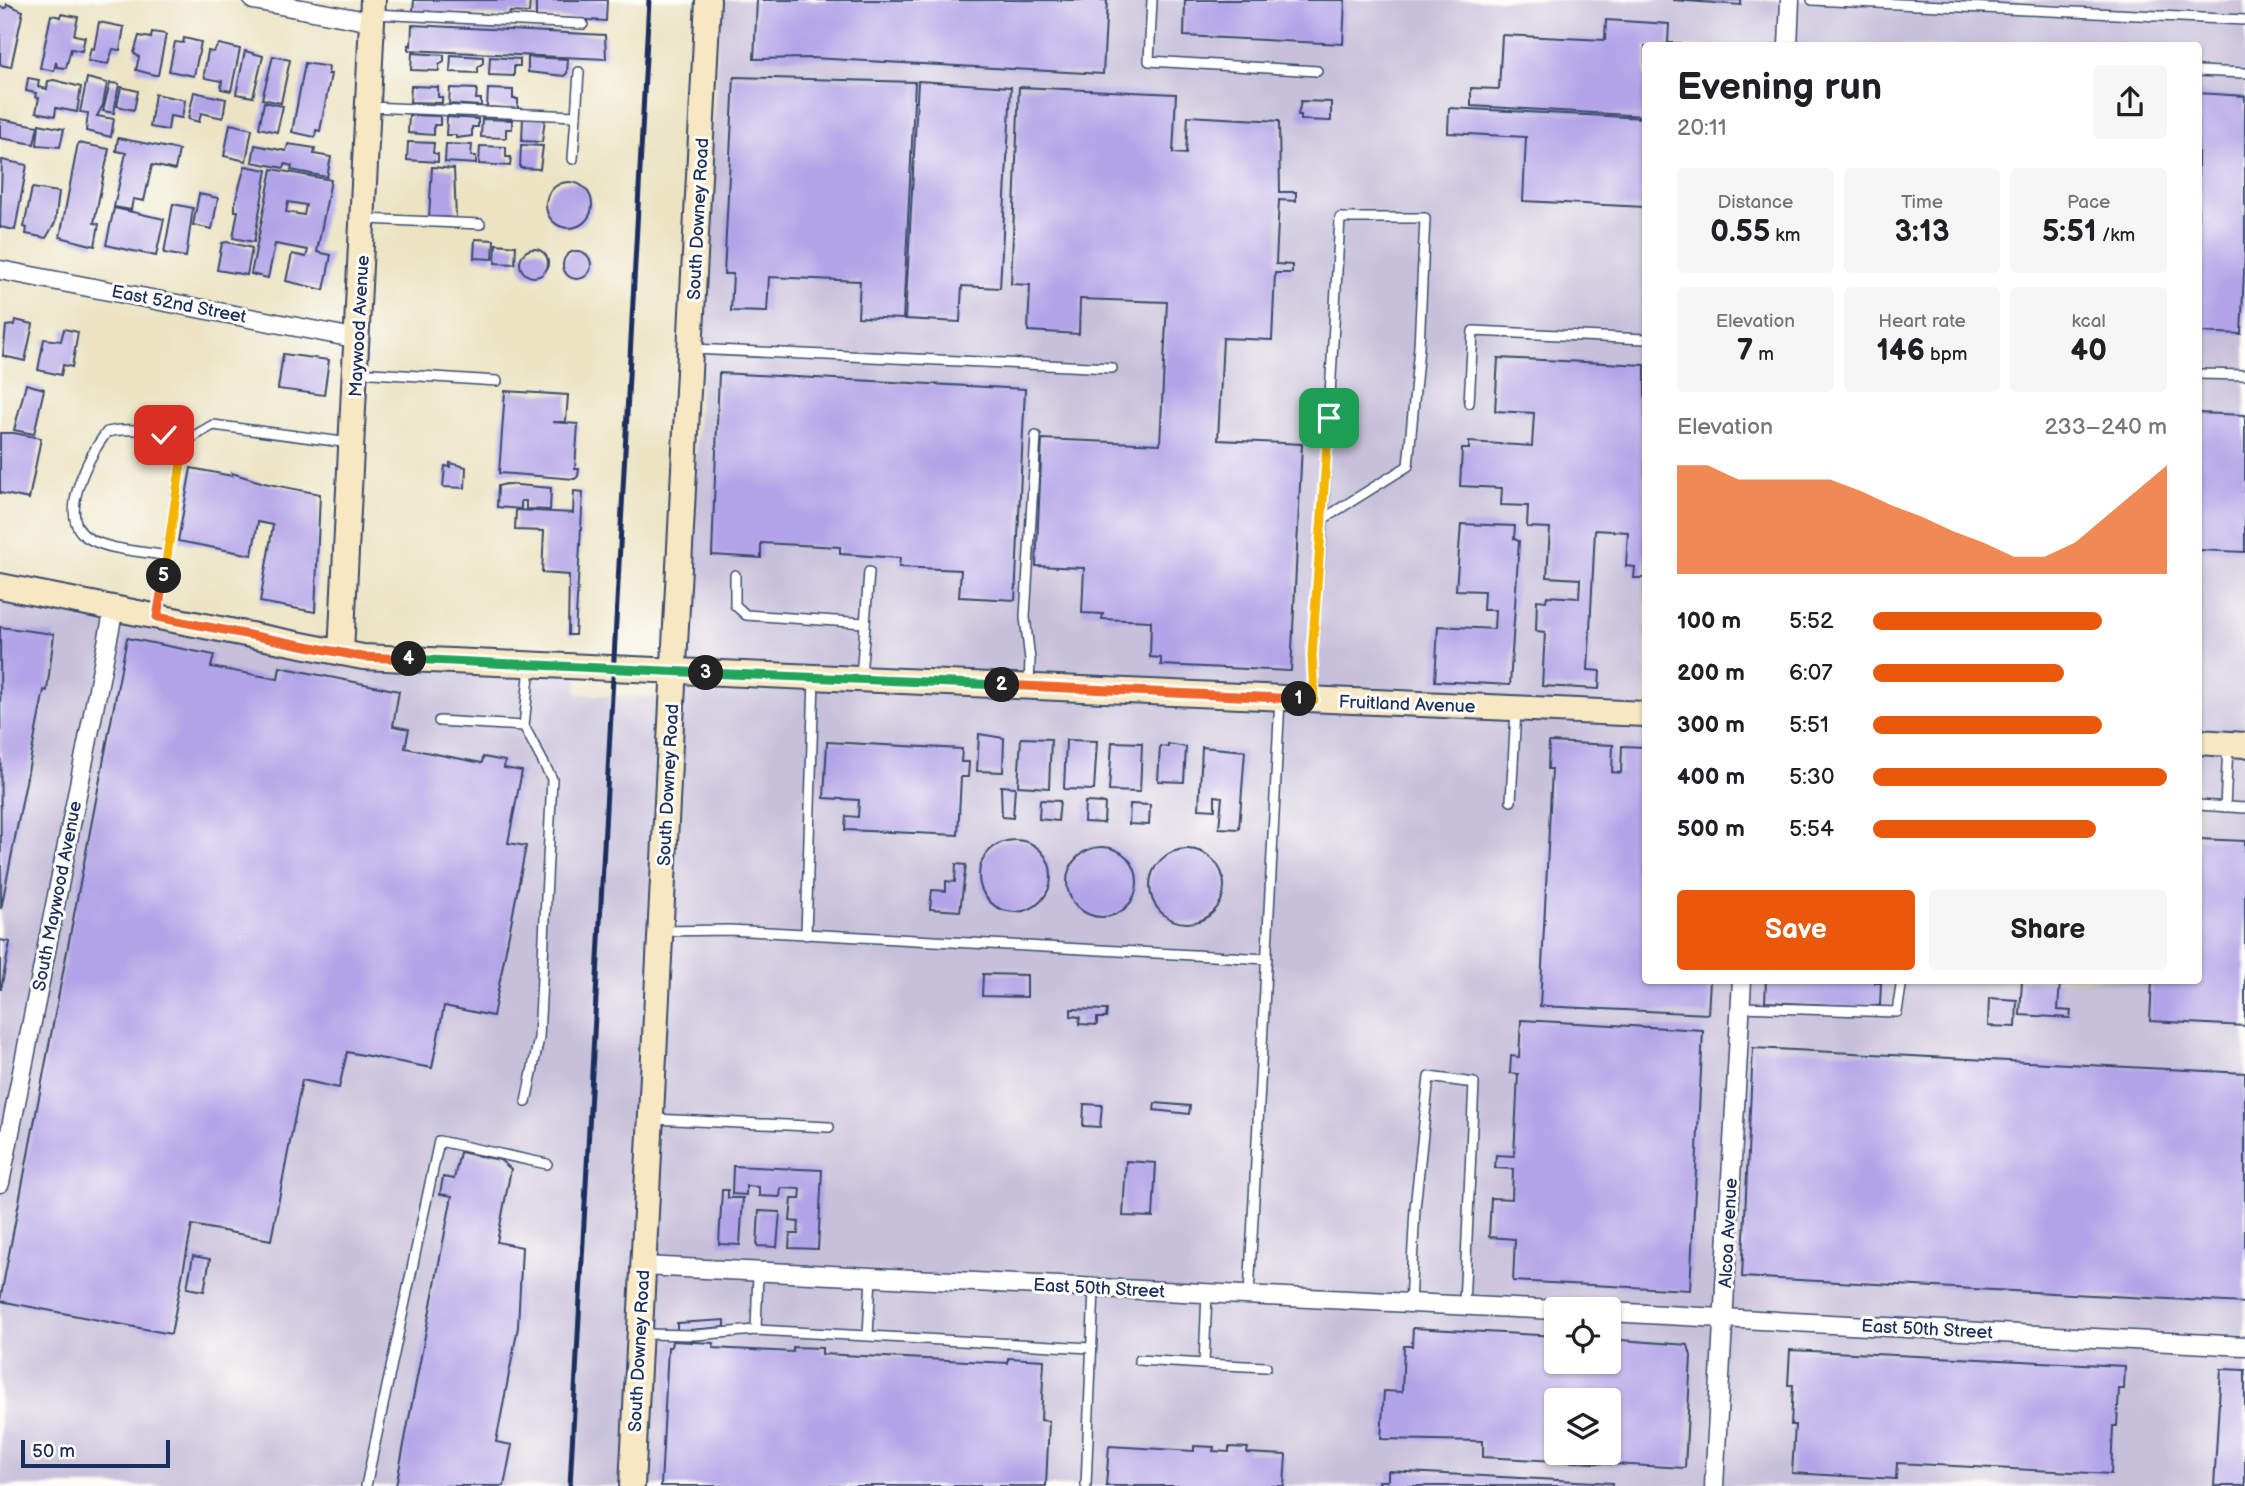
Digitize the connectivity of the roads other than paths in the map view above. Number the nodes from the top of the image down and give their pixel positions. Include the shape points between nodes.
1 (253, 0) edge
2 (708, 0) edge
3 (1152, 0) edge
4 (1790, 0) edge
5 (1812, 0) edge
6 (373, 12) edge
7 (2245, 20) edge
8 (583, 24) dead end
9 (1788, 42) edge
10 (1317, 71) dead end
11 (2202, 71) edge
12 (579, 72) dead end
13 (2245, 74) edge
14 (369, 107) junction
15 (576, 116) junction
16 (573, 159) dead end
17 (364, 218) junction
18 (480, 224) dead end
19 (0, 270) edge
20 (359, 339) junction
21 (1642, 339) edge
22 (692, 349) junction
23 (1112, 368) dead end
24 (357, 372) junction
25 (2202, 374) edge
26 (2245, 375) edge
27 (497, 381) dead end
28 (1469, 403) dead end
29 (1036, 436) dead end
30 (352, 443) junction
31 (177, 446) junction
32 (1323, 519) junction
33 (167, 556) junction
34 (869, 572) dead end
35 (735, 575) dead end
36 (0, 586) edge
37 (114, 608) junction
38 (157, 617) junction
39 (865, 623) junction
40 (341, 653) junction
41 (530, 664) junction
42 (674, 672) junction
43 (814, 677) junction
44 (861, 679) junction
45 (1029, 687) junction
46 (1280, 698) junction
47 (1314, 700) junction
48 (1517, 708) junction
49 (1642, 714) edge
50 (439, 721) dead end
51 (524, 726) junction
52 (2202, 742) edge
53 (2237, 745) edge
54 (1511, 801) dead end
55 (2202, 805) edge
56 (2225, 807) junction
57 (2245, 808) edge
58 (661, 931) junction
59 (806, 935) junction
60 (1267, 959) junction
61 (1742, 984) edge
62 (1901, 984) edge
63 (1740, 1007) junction
64 (526, 1102) dead end
65 (652, 1119) junction
66 (829, 1127) dead end
67 (547, 1164) dead end
68 (0, 1183) edge
69 (643, 1266) junction
70 (758, 1272) junction
71 (871, 1277) junction
72 (1094, 1288) junction
73 (1207, 1293) junction
74 (1249, 1295) junction
75 (1410, 1303) junction
76 (1464, 1305) junction
77 (1544, 1309) edge
78 (1621, 1313) edge
79 (1723, 1318) junction
80 (756, 1330) junction
81 (640, 1334) junction
82 (869, 1335) junction
83 (2245, 1346) edge
84 (1090, 1348) junction
85 (1139, 1360) dead end
86 (1205, 1364) junction
87 (1266, 1367) dead end
88 (366, 1486) edge
89 (632, 1486) edge
90 (1086, 1486) edge
91 (1714, 1486) edge

1 - 6 street
2 - 22 street, South Downey Road
3 - 10 lane via 1149,61
4 - 9 street
5 - 7 lane
6 - 8 lane
6 - 14 street, Maywood Avenue
11 - 13 lane
12 - 15 lane
14 - 15 lane
14 - 17 street, Maywood Avenue
15 - 16 lane
17 - 18 lane
17 - 20 street, Maywood Avenue
19 - 20 street, East 52nd Street
20 - 24 street, Maywood Avenue
21 - 28 lane via 1473,331
22 - 23 lane
22 - 42 street, South Downey Road
24 - 27 lane
24 - 30 street, Maywood Avenue
25 - 26 lane
29 - 45 lane via 1025,617
30 - 31 lane via 213,425
30 - 40 street, Maywood Avenue
31 - 33 lane via 181,463
31 - 33 lane via 164,435 119,429 107,432 90,454 75,501 74,520 86,537
32 - 32 lane via 1340,218 1425,218 1408,466
32 - 47 lane via 1312,655
33 - 38 lane
34 - 39 lane
35 - 39 lane via 735,605 746,615
36 - 37 street, Fruitland Avenue
37 - 38 street, Fruitland Avenue
37 - 68 street, South Maywood Avenue
38 - 40 street, Fruitland Avenue
39 - 44 lane
40 - 41 street, Fruitland Avenue
41 - 42 street, Fruitland Avenue
41 - 51 lane
42 - 43 street, Fruitland Avenue
42 - 58 street, South Downey Road
43 - 44 street, Fruitland Avenue
43 - 59 lane
44 - 45 street, Fruitland Avenue
45 - 46 street, Fruitland Avenue
46 - 47 street, Fruitland Avenue
46 - 60 lane
47 - 48 street, Fruitland Avenue
48 - 49 street, Fruitland Avenue
48 - 54 lane
50 - 51 lane
51 - 64 lane via 552,779 540,1038
52 - 53 street
53 - 56 lane
55 - 56 lane
56 - 57 lane
58 - 59 lane
58 - 65 street, South Downey Road
59 - 60 lane
60 - 74 lane
61 - 63 street, Alcoa Avenue
62 - 63 lane via 1897,1012
63 - 79 street, Alcoa Avenue
65 - 66 lane
65 - 69 street, South Downey Road
67 - 88 lane via 439,1141
69 - 70 street, East 50th Street
69 - 81 street, South Downey Road
70 - 71 street, East 50th Street
70 - 80 lane
71 - 72 street, East 50th Street
71 - 82 lane
72 - 73 street, East 50th Street
72 - 84 lane
73 - 74 street, East 50th Street
73 - 86 lane
74 - 75 street, East 50th Street
75 - 76 street, East 50th Street
75 - 76 lane via 1429,1077 1474,1083
76 - 77 street, East 50th Street
78 - 79 street, East 50th Street
79 - 83 street, East 50th Street
79 - 91 street, Alcoa Avenue
80 - 81 lane
80 - 82 lane
81 - 89 street, South Downey Road
82 - 84 lane
84 - 90 lane
85 - 86 lane
86 - 87 lane

